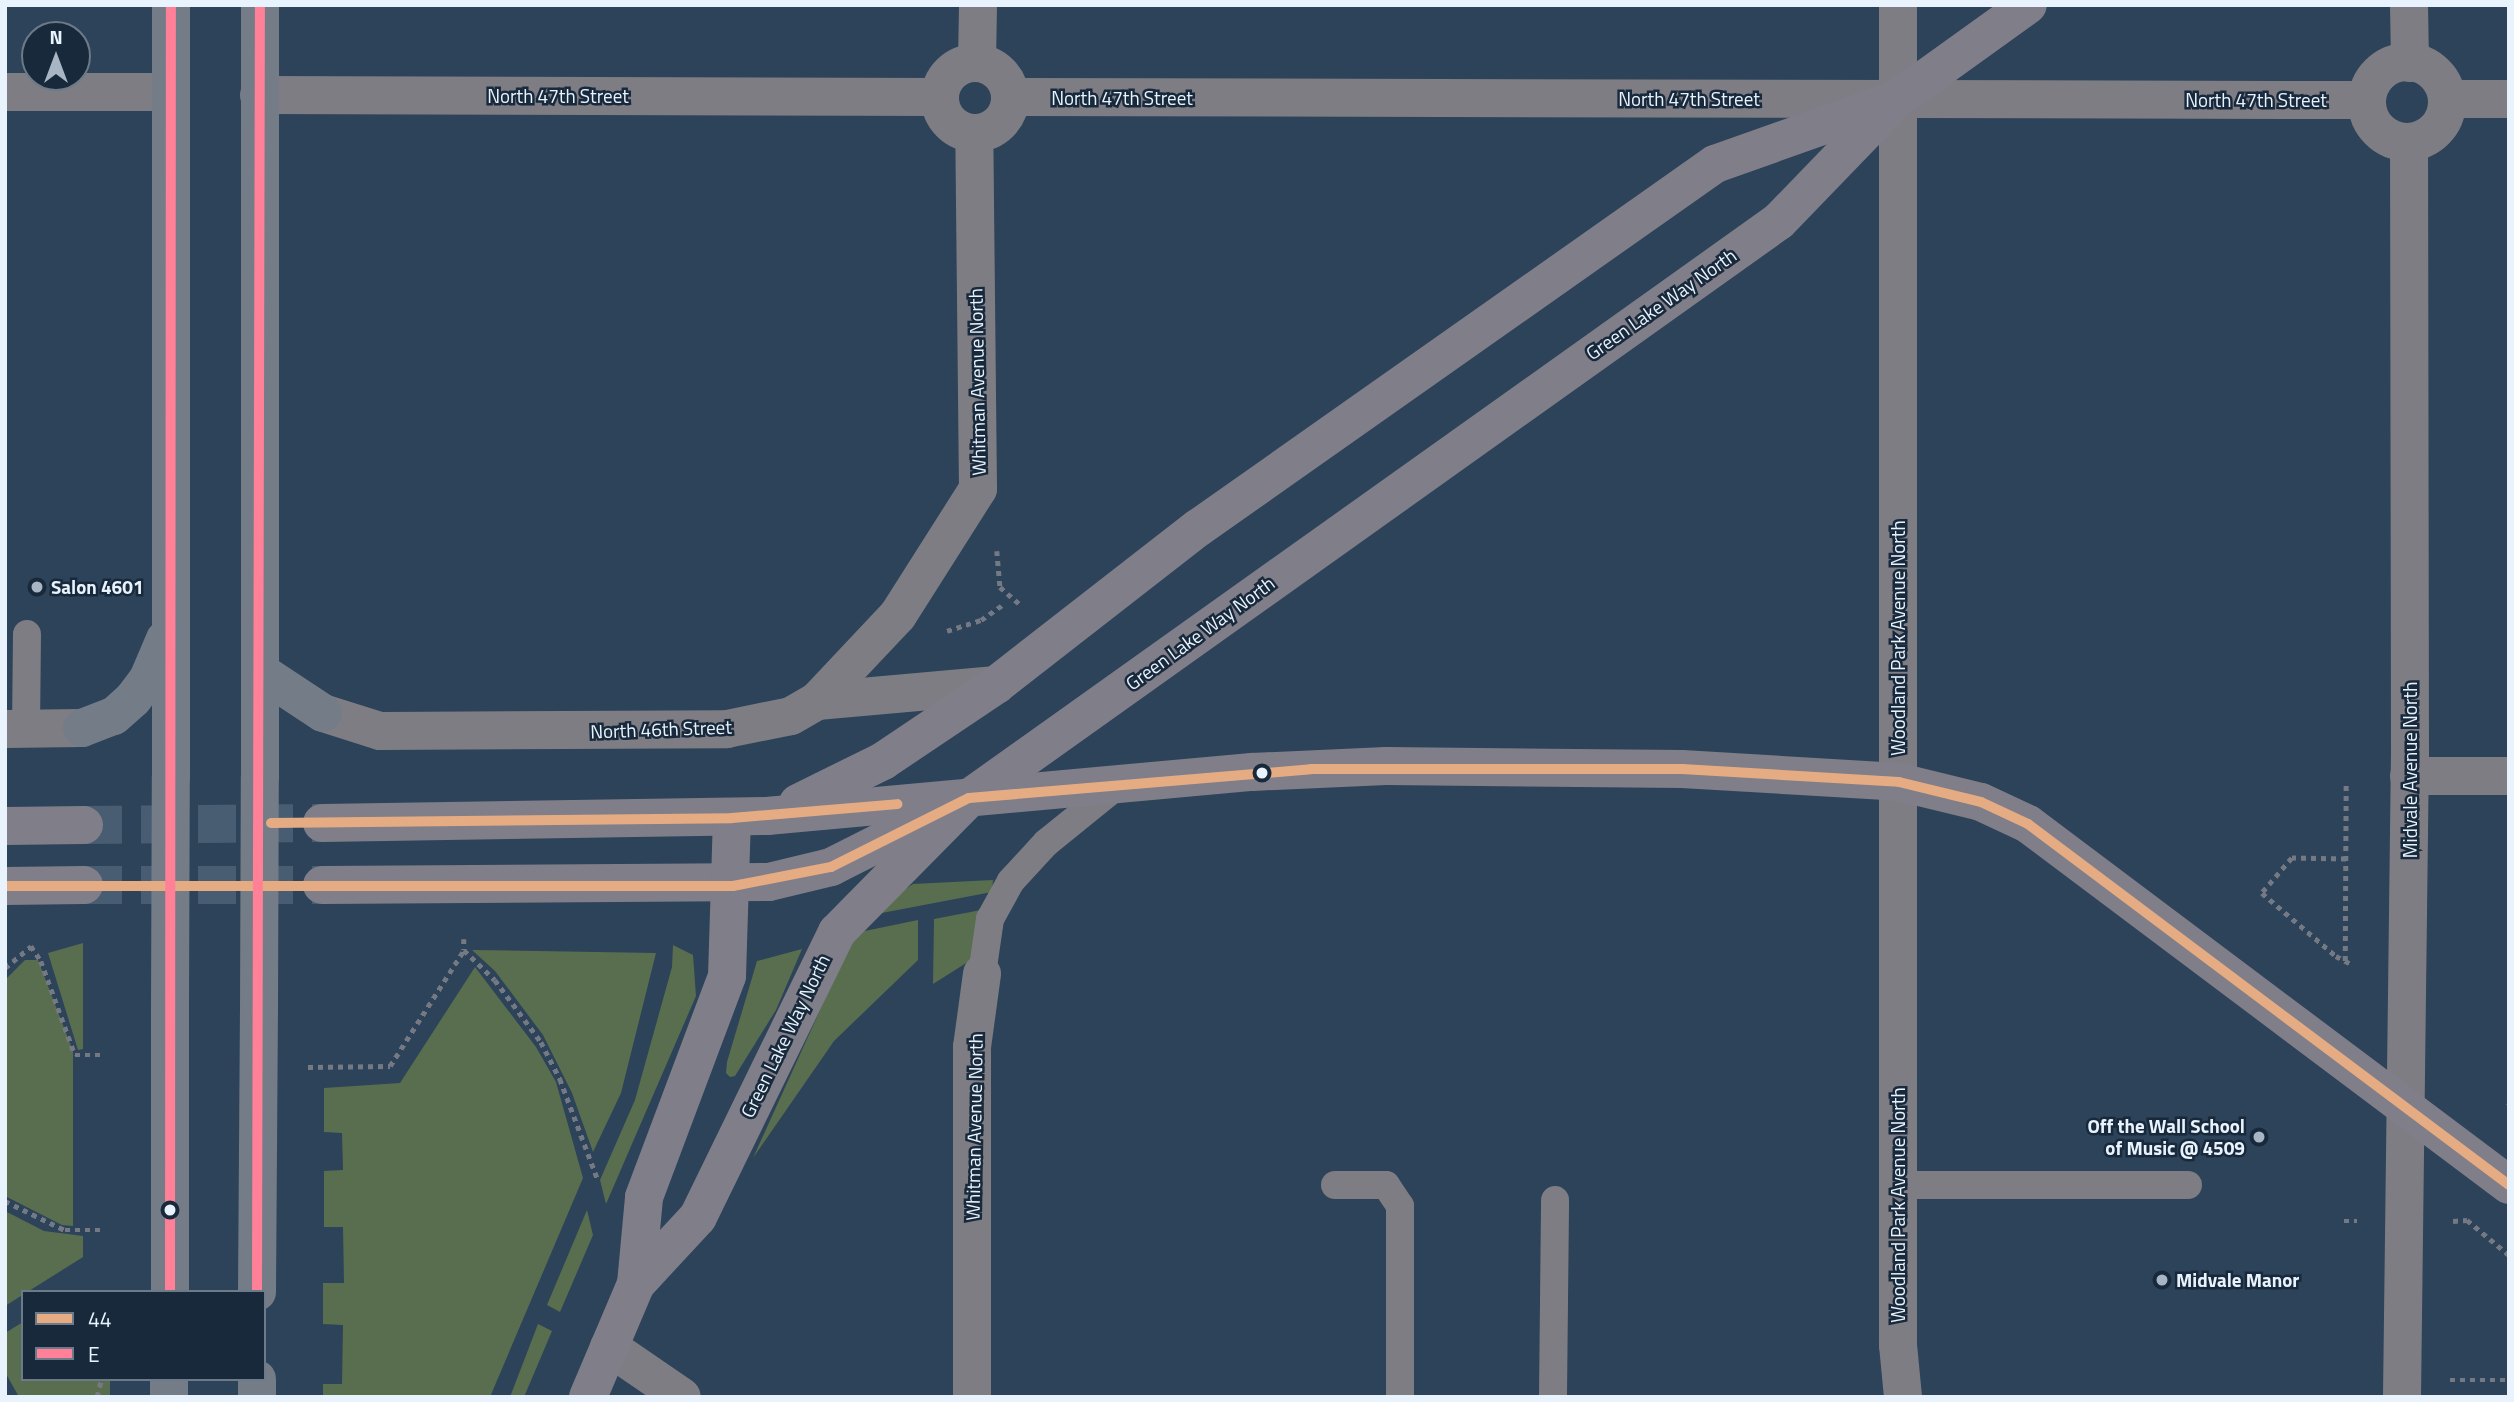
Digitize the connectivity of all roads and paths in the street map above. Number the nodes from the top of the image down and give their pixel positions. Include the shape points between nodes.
1 (171, 5) edge
2 (260, 5) edge
3 (978, 5) edge
4 (1898, 5) edge
5 (2028, 5) edge
6 (2409, 5) edge
7 (977, 63) junction
8 (2410, 63) junction
9 (5, 92) edge
10 (170, 92) junction
11 (259, 95) junction
12 (940, 97) junction
13 (1010, 97) junction
14 (1897, 99) junction
15 (2447, 99) junction
16 (2509, 99) edge
17 (2367, 100) junction
18 (974, 133) junction
19 (2409, 142) junction
20 (978, 489) junction
21 (1080, 621) junction
22 (170, 623) junction
23 (27, 634) dead end
24 (261, 672) junction
25 (996, 685) junction
26 (817, 701) junction
27 (323, 713) joint
28 (82, 728) joint
29 (16, 729) edge
30 (2409, 776) junction
31 (2509, 776) edge
32 (2346, 781) dead end
33 (1899, 782) junction
34 (1118, 785) junction
35 (969, 798) junction
36 (749, 817) junction
37 (322, 822) tunnel mouth
38 (84, 825) tunnel mouth
39 (5, 826) edge
40 (2346, 859) junction
41 (84, 885) tunnel mouth
42 (322, 885) tunnel mouth
43 (5, 886) edge
44 (733, 886) junction
45 (464, 939) dead end
46 (464, 950) junction
47 (2344, 961) junction
48 (2353, 965) dead end
49 (5, 968) edge
50 (982, 974) joint
51 (103, 1055) dead end
52 (307, 1067) dead end
53 (2407, 1104) junction
54 (600, 1185) dead end
55 (1335, 1185) dead end
56 (1898, 1185) junction
57 (2188, 1185) dead end
58 (2509, 1185) edge
59 (1555, 1200) dead end
60 (5, 1201) edge
61 (2445, 1225) dead end
62 (102, 1230) dead end
63 (2509, 1255) edge
64 (636, 1284) junction
65 (170, 1290) edge
66 (257, 1290) edge
67 (609, 1347) junction
68 (588, 1397) edge
69 (682, 1397) edge
70 (972, 1397) edge
71 (1400, 1397) edge
72 (1553, 1397) edge
73 (1903, 1397) edge
74 (2402, 1397) edge

1 - 10 highway
2 - 11 highway
3 - 7 street
4 - 14 street, Woodland Park Avenue North
5 - 14 main road, Green Lake Way North
6 - 8 street
7 - 12 street via 951,71
7 - 13 street via 997,69
8 - 15 street via 2440,78
8 - 17 street via 2390,65 2379,74
9 - 10 street
10 - 22 highway
11 - 12 street, North 47th Street
11 - 24 highway
12 - 18 street via 949,122
13 - 14 street, North 47th Street
13 - 18 street via 999,124
14 - 17 street, North 47th Street
14 - 21 main road, Green Lake Way North via 1715,164 1198,528
14 - 33 street, Woodland Park Avenue North
14 - 35 main road, Green Lake Way North via 1779,221
15 - 16 street
15 - 19 street via 2437,130
17 - 19 street via 2379,131
18 - 20 street, Whitman Avenue North
19 - 30 street, Midvale Avenue North
20 - 21 path via 996,511 1000,587 1039,614
20 - 26 street, Whitman Avenue North via 898,615
21 - 25 main road, Green Lake Way North
22 - 28 highway via 160,656 133,699 114,716
22 - 65 highway, bridge
23 - 29 lane
24 - 27 highway
24 - 66 highway, bridge
25 - 26 street, North 46th Street
25 - 36 main road, Green Lake Way North via 861,774
26 - 27 street, North 46th Street via 791,716 727,729 380,731
28 - 29 street
30 - 31 street
30 - 53 street, Midvale Avenue North
32 - 40 path
33 - 34 main road via 1682,769 1386,766
33 - 53 main road via 1981,802 2028,824
33 - 56 street, Woodland Park Avenue North
34 - 35 main road
34 - 50 lane, Whitman Avenue North via 1046,843 1011,881 990,919
35 - 36 main road
35 - 44 main road via 831,867
35 - 64 main road, Green Lake Way North via 837,932 698,1217
36 - 37 main road
36 - 44 main road, Green Lake Way North
38 - 39 main road
40 - 47 path
40 - 47 path via 2292,858 2262,893
41 - 43 main road
42 - 44 main road
44 - 64 main road, Green Lake Way North via 727,976 644,1197
45 - 46 path
46 - 52 path via 390,1066
46 - 54 path via 495,980 541,1042
47 - 48 path
49 - 51 path via 31,946 41,961 75,1055
50 - 70 street, Whitman Avenue North via 972,1046
53 - 58 main road
53 - 74 street, Midvale Avenue North
55 - 71 lane via 1386,1185 1399,1206
56 - 57 lane
56 - 73 street, Woodland Park Avenue North via 1898,1345
59 - 72 lane
60 - 62 path via 65,1230
61 - 63 path via 2467,1220
64 - 67 main road, Green Lake Way North
67 - 68 main road, Green Lake Way North
67 - 69 street

